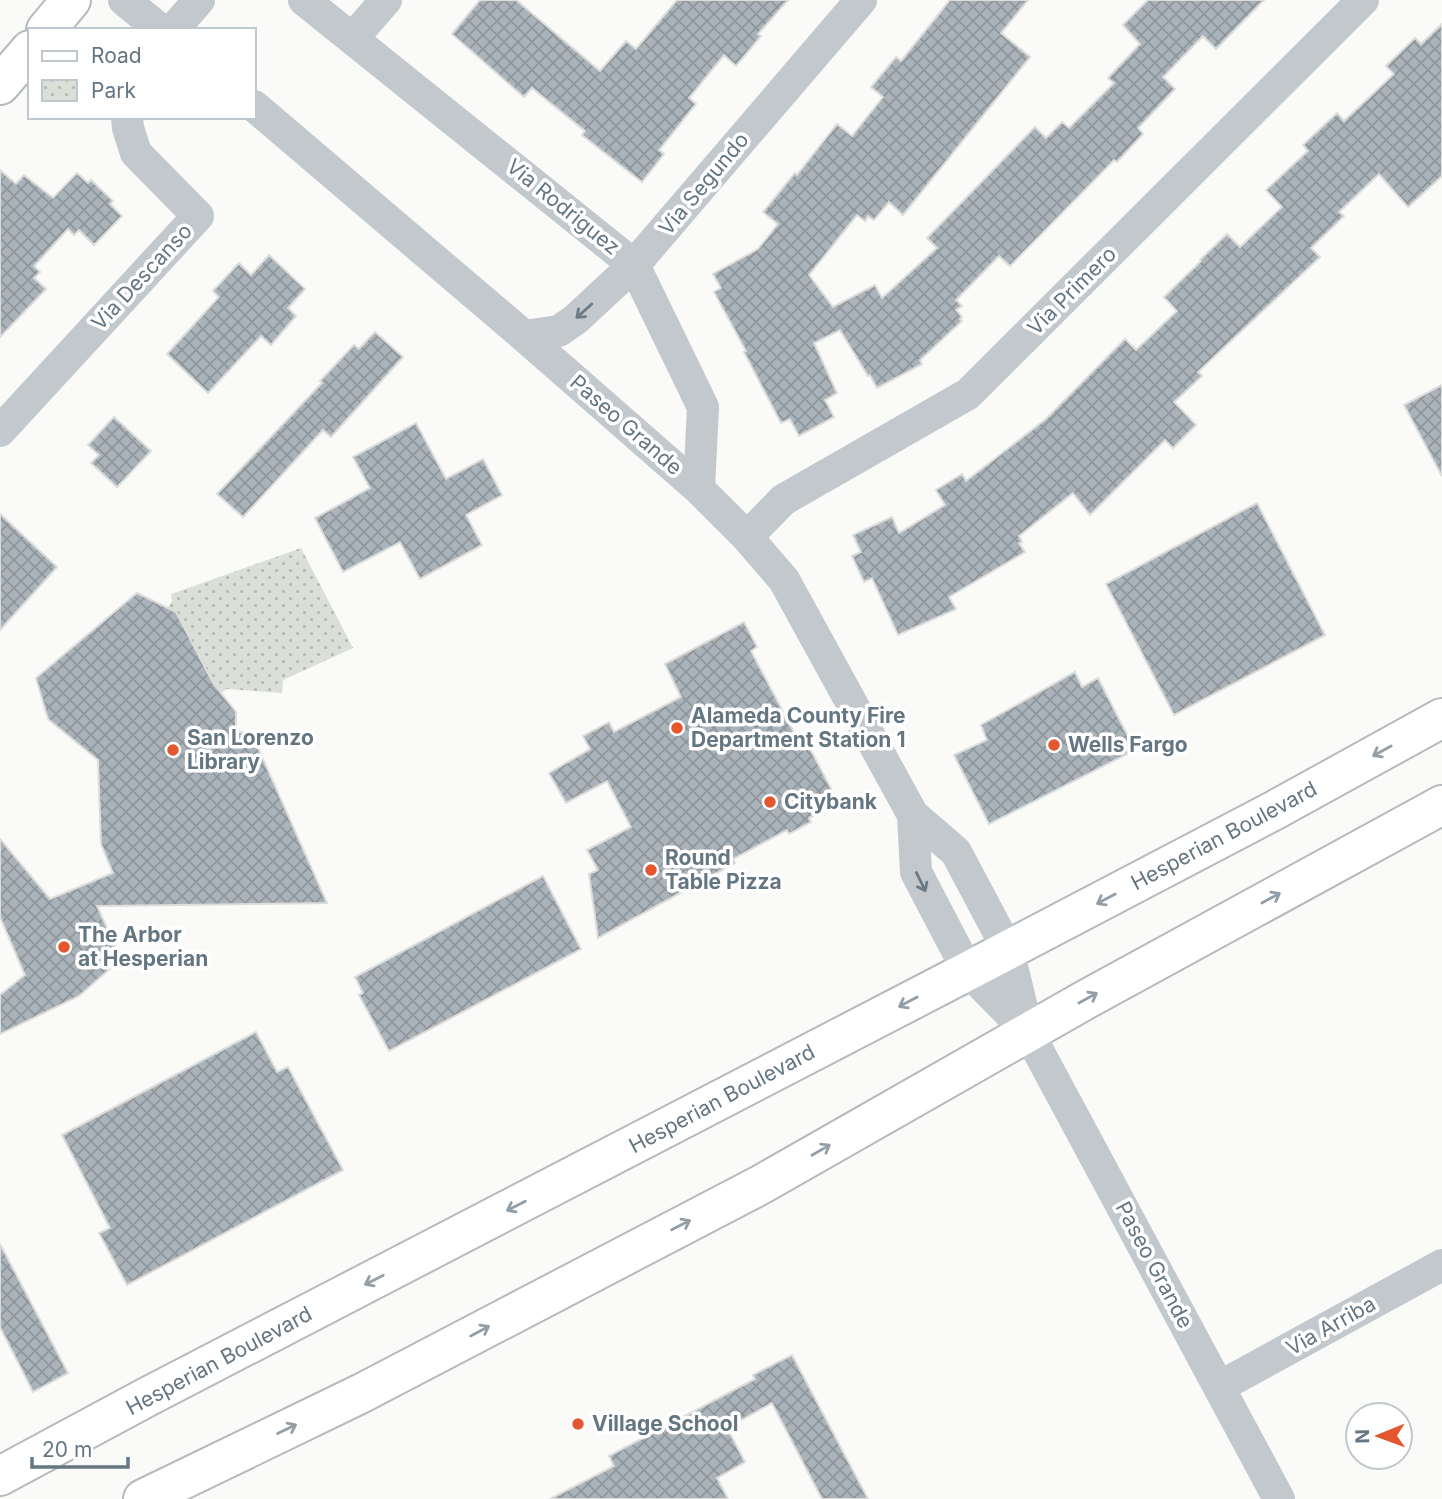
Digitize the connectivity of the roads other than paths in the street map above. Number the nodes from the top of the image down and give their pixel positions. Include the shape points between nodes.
1 (71, 0) edge
2 (124, 0) edge
3 (199, 0) edge
4 (304, 0) edge
5 (386, 0) edge
6 (861, 0) edge
7 (1363, 0) edge
8 (48, 28) edge
9 (159, 28) edge
10 (175, 28) edge
11 (354, 38) junction
12 (28, 52) edge
13 (0, 85) edge
14 (256, 108) edge
15 (127, 119) edge
16 (635, 265) junction
17 (524, 336) junction
18 (0, 431) edge
19 (699, 489) junction
20 (747, 537) junction
21 (1442, 718) edge
22 (1442, 805) edge
23 (913, 815) junction
24 (1008, 950) junction
25 (968, 971) junction
26 (1028, 1031) junction
27 (1442, 1265) edge
28 (1220, 1387) junction
29 (0, 1476) edge
30 (143, 1499) edge
31 (1279, 1499) edge

1 - 8 main road
2 - 9 street
3 - 10 street
4 - 11 street, Via Rodriguez
5 - 11 street
6 - 16 street, Via Segundo
7 - 20 street, Via Primero via 968,394 783,499
11 - 16 street, Via Rodriguez
12 - 13 main road
14 - 17 street, Paseo Grande
15 - 18 street, Via Descanso via 136,153 198,216
16 -> 17 street, Via Segundo via 559,331
16 - 19 street, Via Rodriguez via 703,407
17 - 19 street, Paseo Grande
19 - 20 street, Paseo Grande
20 - 23 street, Paseo Grande via 784,580
21 -> 24 main road, Hesperian Boulevard
26 -> 22 main road
23 - 24 street, Paseo Grande via 956,852
23 -> 25 street, Paseo Grande via 916,873
24 - 25 main road, Hesperian Boulevard
24 - 26 street, Paseo Grande
25 - 26 street, Paseo Grande
25 -> 29 main road, Hesperian Boulevard
26 - 28 street, Paseo Grande
30 -> 26 main road via 362,1393 762,1184
27 - 28 street, Via Arriba
28 - 31 street, Paseo Grande

